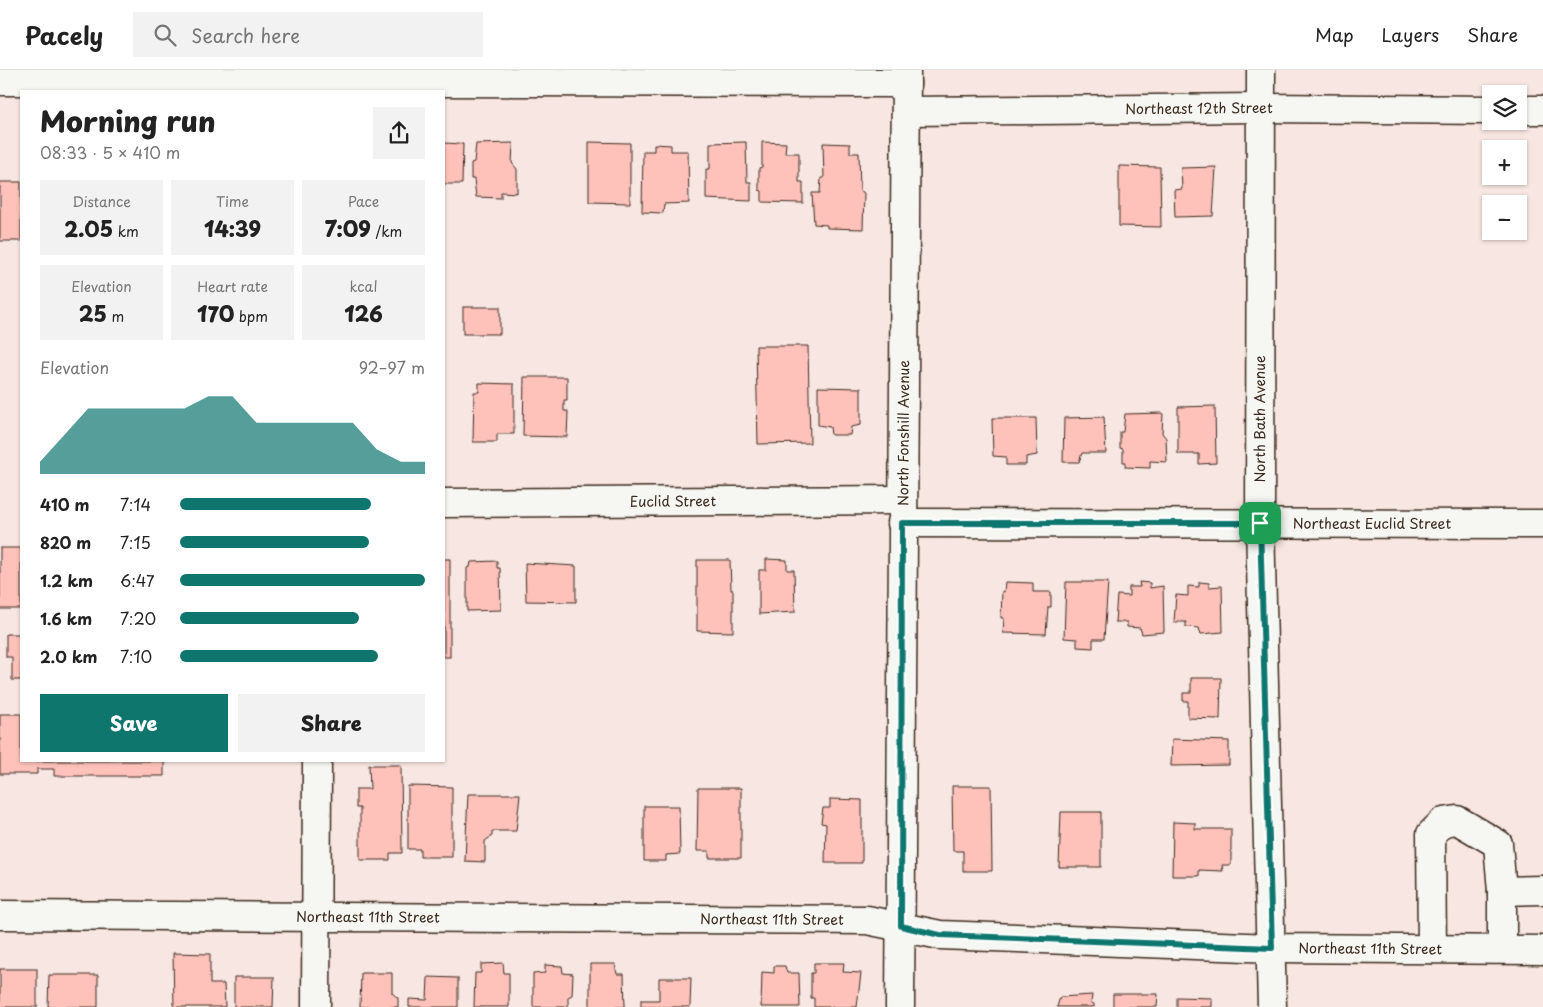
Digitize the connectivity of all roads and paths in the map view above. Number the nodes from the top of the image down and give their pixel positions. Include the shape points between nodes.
1 (1261, 70) edge
2 (906, 76) edge
3 (0, 81) edge
4 (313, 81) edge
5 (1261, 108) junction
6 (1482, 110) edge
7 (1527, 110) edge
8 (1543, 110) edge
9 (907, 111) junction
10 (445, 503) edge
11 (902, 511) junction
12 (1260, 523) junction
13 (1543, 524) edge
14 (317, 762) edge
15 (1543, 890) edge
16 (1502, 891) junction
17 (0, 915) edge
18 (316, 916) junction
19 (901, 926) junction
20 (1272, 948) junction
21 (1432, 949) junction
22 (1502, 949) junction
23 (1543, 950) edge
24 (316, 1007) edge
25 (900, 1007) edge
26 (1272, 1007) edge

1 - 5 street, North Bath Avenue
2 - 4 street
2 - 9 street, North Fonshill Avenue
3 - 4 street
5 - 6 street, Northeast 12th Street
5 - 9 street, Northeast 12th Street
5 - 12 street, North Bath Avenue
7 - 8 street
9 - 11 street, North Fonshill Avenue
10 - 11 street, Euclid Street
11 - 12 street, Northeast Euclid Street
11 - 19 street, North Fonshill Avenue
12 - 13 street, Northeast Euclid Street
12 - 20 street, North Bath Avenue
14 - 18 street
15 - 16 street
16 - 21 street via 1498,844 1457,820 1443,822 1431,834
16 - 22 street
17 - 18 street, Northeast 11th Street
18 - 19 street, Northeast 11th Street via 867,920
18 - 24 street
19 - 20 street, Northeast 11th Street via 940,935
19 - 25 street, North Fonshill Avenue
20 - 21 street, Northeast 11th Street
20 - 26 street, North Bath Avenue
21 - 22 street, Northeast 11th Street
22 - 23 street, Northeast 11th Street

